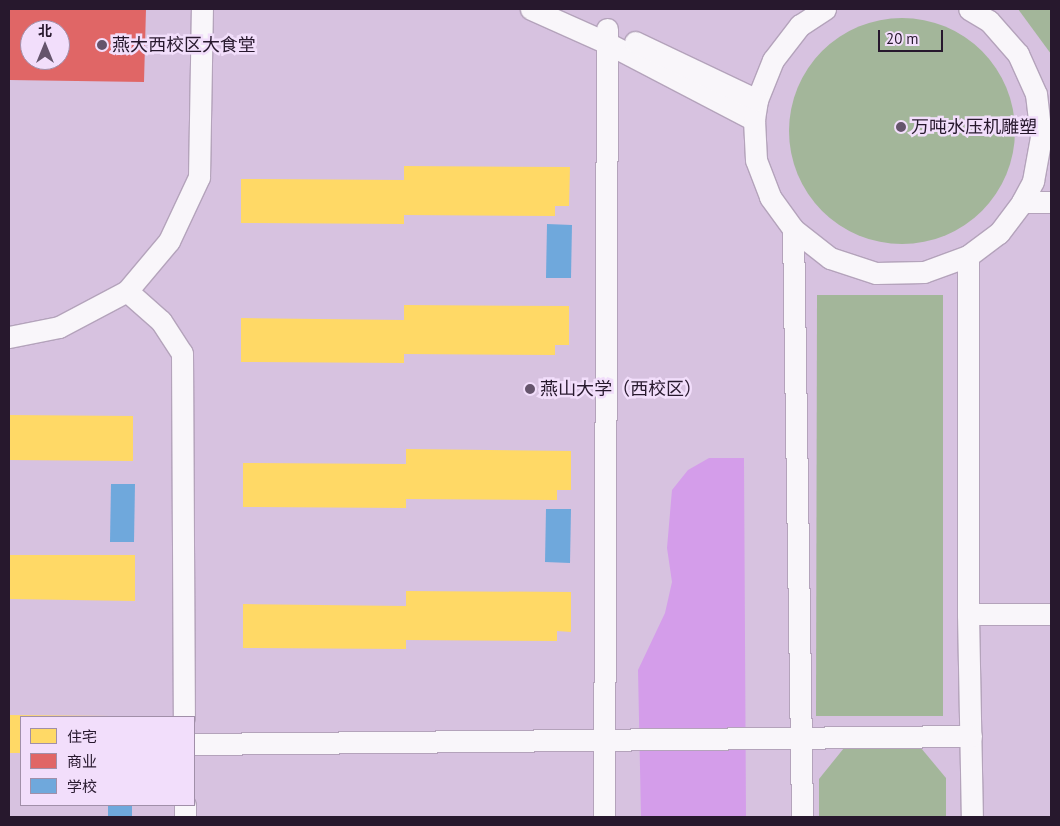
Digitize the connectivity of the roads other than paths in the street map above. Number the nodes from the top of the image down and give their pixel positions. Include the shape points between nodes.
1 (202, 9) edge
2 (531, 9) edge
3 (565, 9) edge
4 (825, 9) edge
5 (969, 9) edge
6 (991, 15) edge
7 (804, 17) edge
8 (607, 36) junction
9 (756, 110) junction
10 (1042, 180) edge
11 (1022, 202) junction
12 (1051, 202) edge
13 (793, 229) junction
14 (968, 256) junction
15 (127, 291) junction
16 (9, 337) edge
17 (968, 614) junction
18 (1051, 614) edge
19 (184, 716) edge
20 (972, 736) junction
21 (801, 738) junction
22 (604, 740) junction
23 (195, 744) edge
24 (604, 817) edge
25 (802, 817) edge
26 (972, 817) edge

1 - 15 street via 199,177 169,241
2 - 8 street
3 - 8 street
4 - 7 street
5 - 6 street
6 - 10 street via 1018,54 1036,94
7 - 9 street via 773,60
8 - 9 street
8 - 22 street
9 - 13 street via 756,160 770,197
10 - 11 street
11 - 12 street
11 - 14 street via 999,233
13 - 14 street via 830,258 876,273 924,272
13 - 21 street
14 - 17 street
15 - 16 street via 59,327
15 - 19 street via 161,321 182,353
17 - 18 street
17 - 20 street
20 - 21 street
20 - 26 street
21 - 22 street
21 - 25 street
22 - 23 street
22 - 24 street

